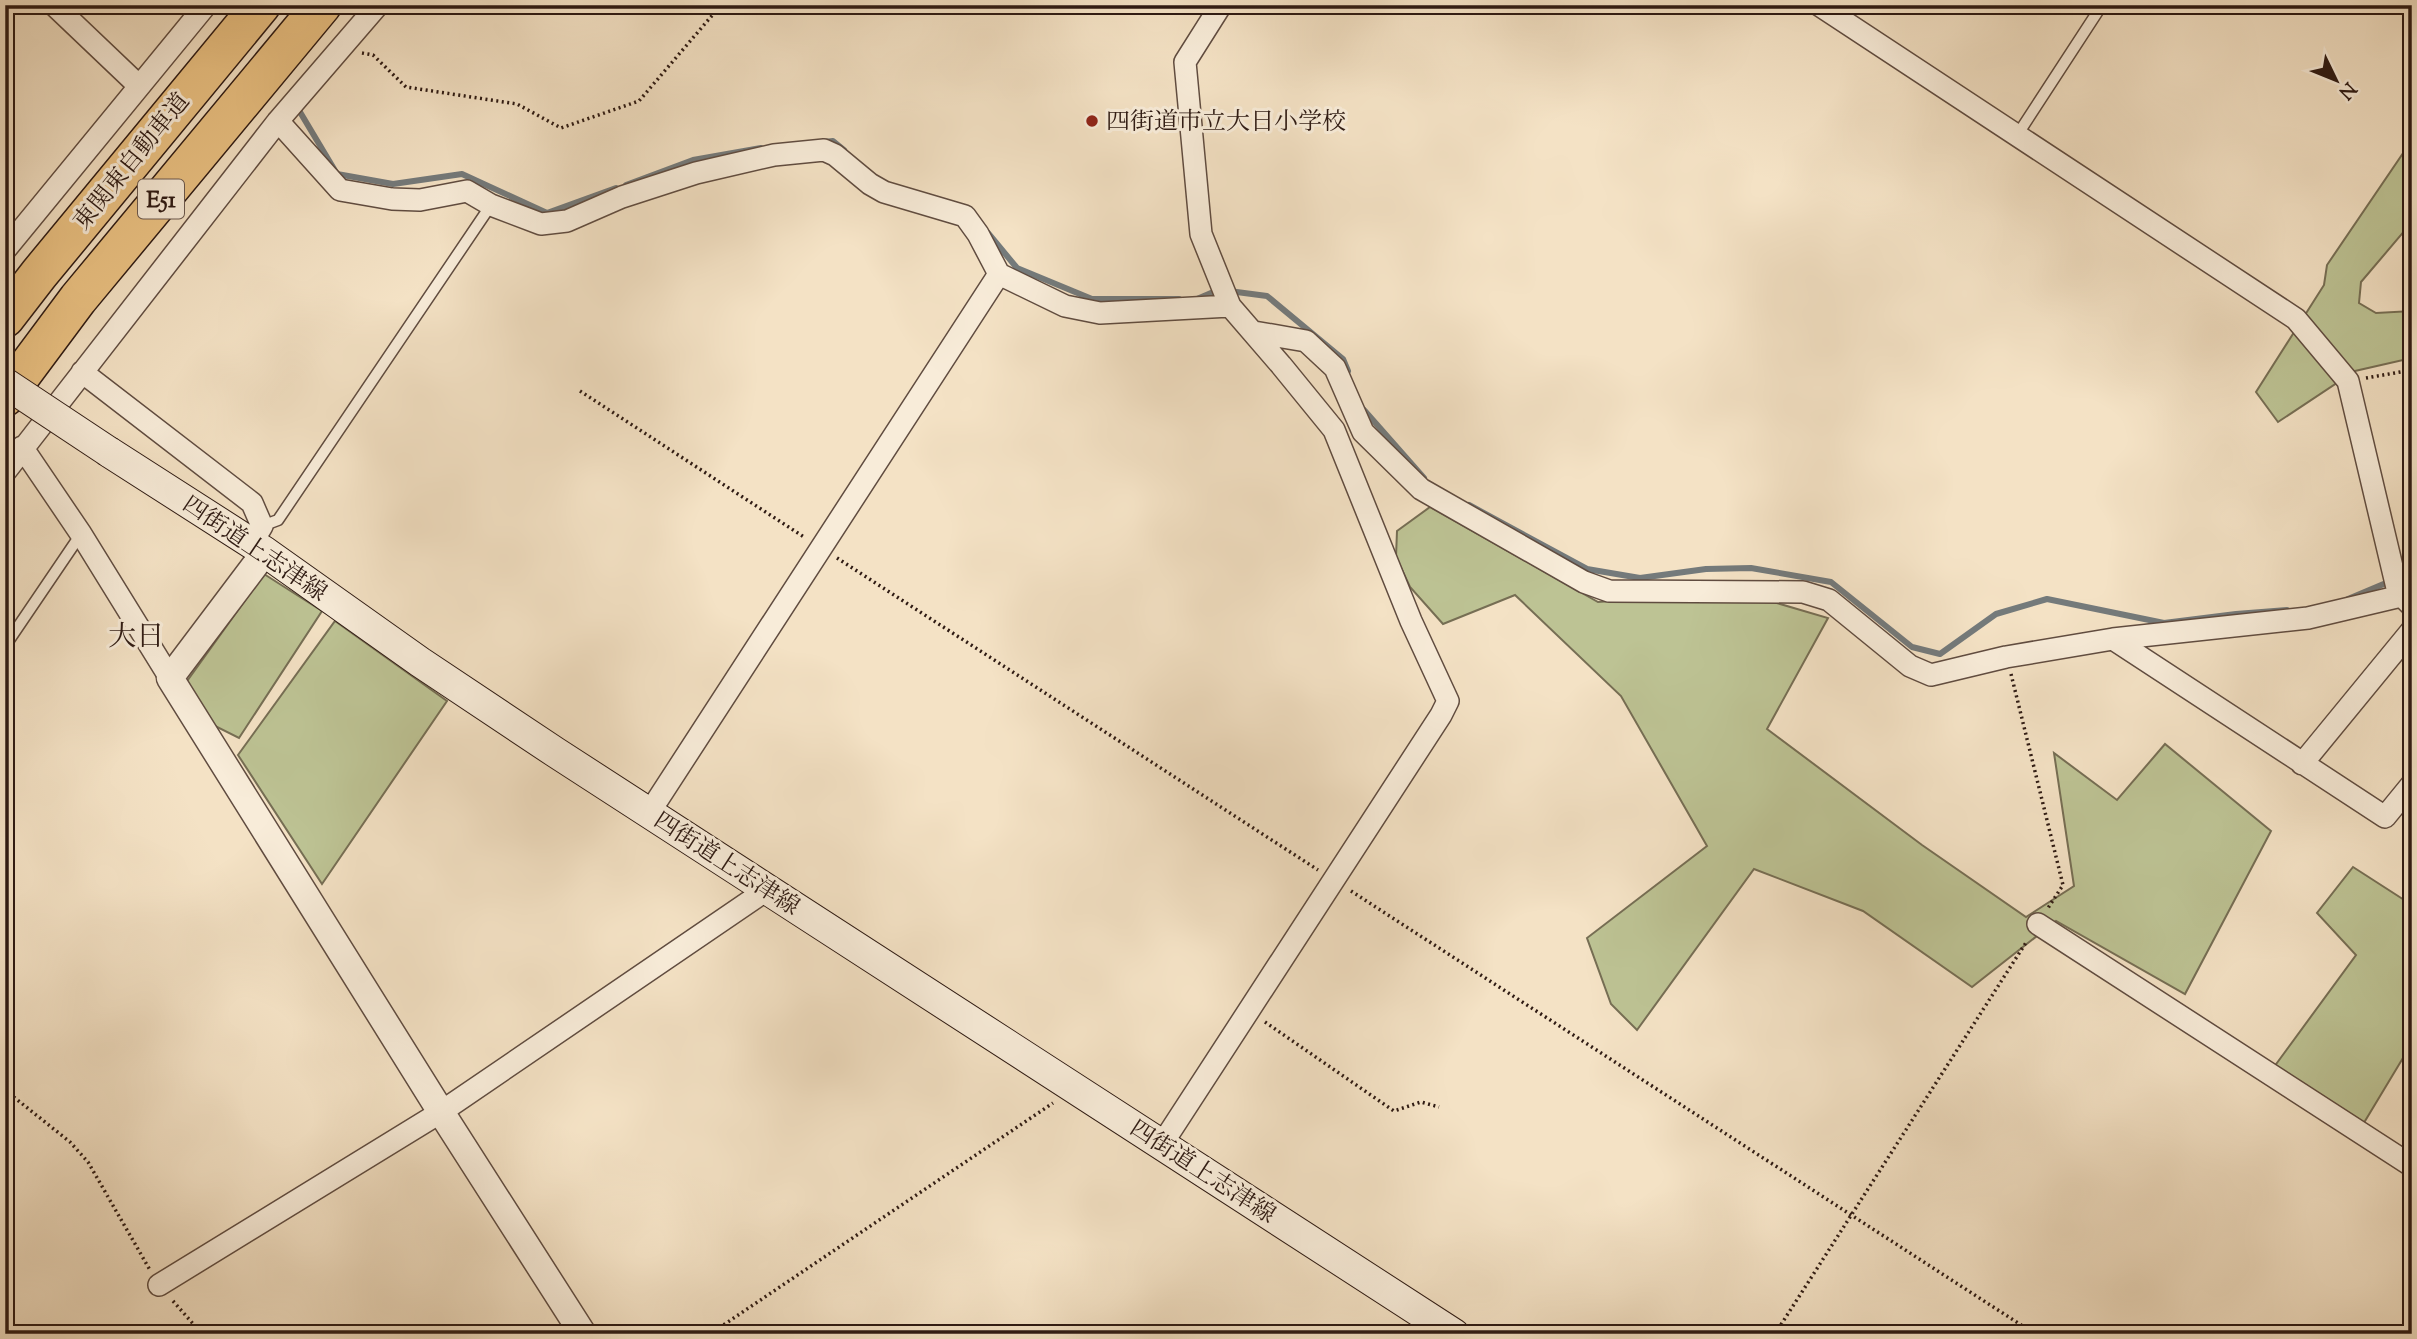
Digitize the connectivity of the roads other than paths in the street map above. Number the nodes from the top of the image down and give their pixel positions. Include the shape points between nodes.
1 (54, 5) edge
2 (205, 5) edge
3 (261, 5) edge
4 (322, 5) edge
5 (378, 5) edge
6 (1221, 5) edge
7 (1819, 5) edge
8 (2102, 5) edge
9 (138, 85) junction
10 (278, 121) junction
11 (2016, 137) junction
12 (491, 205) junction
13 (5, 250) edge
14 (999, 274) junction
15 (1228, 303) junction
16 (5, 318) edge
17 (1254, 332) junction
18 (82, 372) junction
19 (5, 383) edge
20 (5, 397) edge
21 (22, 447) junction
22 (5, 472) edge
23 (81, 534) junction
24 (260, 540) junction
25 (2403, 598) edge
26 (2412, 630) edge
27 (2113, 639) junction
28 (5, 646) edge
29 (170, 678) junction
30 (2302, 764) junction
31 (2412, 784) edge
32 (649, 813) junction
33 (768, 889) junction
34 (2038, 923) road end
35 (441, 1112) junction
36 (1162, 1144) junction
37 (2412, 1166) edge
38 (159, 1285) road end
39 (1449, 1333) edge
40 (583, 1334) edge

1 - 9 street
2 - 9 street
3 - 16 highway, 東関東自動車道 / E51
4 - 20 highway, 東関東自動車道 / E51 via 87,288
5 - 10 street
6 - 15 street via 1185,62 1201,234
7 - 11 street
8 - 11 lane
9 - 13 street
10 - 12 street via 340,190 421,200 467,191
10 - 18 street
11 - 25 street via 2296,319 2348,381
12 - 14 street via 541,224 567,221 696,173 774,155 824,150 884,192 965,216
12 - 24 lane
14 - 15 street via 1065,306 1100,313
14 - 32 street
15 - 17 street
17 - 27 street via 1306,341 1335,368 1363,432 1421,489 1584,582 1609,591 1803,592 1829,600 1910,666 1931,675
17 - 36 street via 1334,430 1448,701
18 - 21 street
18 - 24 street via 252,503
19 - 24 main road, 四街道上志津線, bridge via 109,452
21 - 22 street
21 - 23 street
23 - 28 lane
23 - 29 street
24 - 29 street
24 - 32 main road, 四街道上志津線 via 493,711
25 - 27 street via 2308,618
26 - 30 street
27 - 30 street
29 - 35 street
30 - 31 street via 2385,817
32 - 33 main road, 四街道上志津線
33 - 35 street
33 - 36 main road, 四街道上志津線
34 - 37 street
35 - 38 street
35 - 40 street
36 - 39 main road, 四街道上志津線

